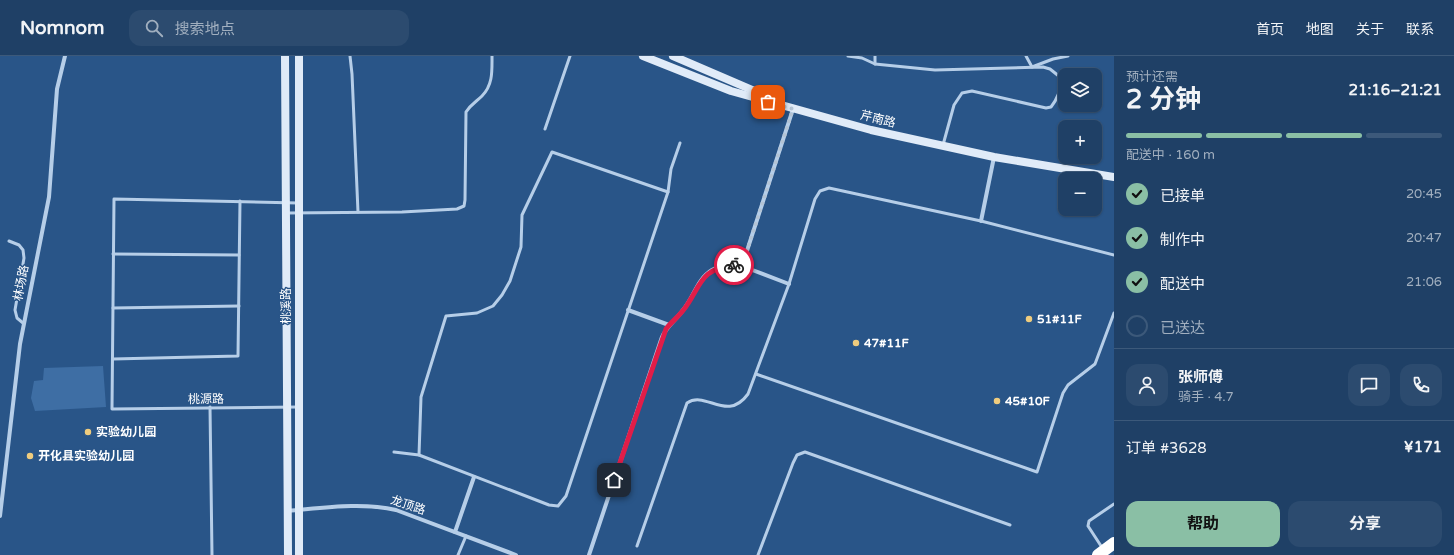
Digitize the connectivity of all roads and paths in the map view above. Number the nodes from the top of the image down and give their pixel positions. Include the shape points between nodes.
1 (65, 56) edge
2 (285, 56) edge
3 (299, 56) edge
4 (350, 56) edge
5 (492, 56) edge
6 (570, 56) edge
7 (643, 56) edge
8 (673, 56) edge
9 (848, 56) edge
10 (875, 56) edge
11 (1026, 56) edge
12 (1068, 56) edge
13 (875, 64) junction
14 (1032, 67) junction
15 (793, 109) junction
16 (545, 129) dead end
17 (680, 143) dead end
18 (943, 146) junction
19 (994, 157) junction
20 (1114, 177) edge
21 (668, 192) junction
22 (240, 201) junction
23 (286, 203) junction
24 (298, 203) junction
25 (358, 212) junction
26 (286, 213) junction
27 (298, 213) junction
28 (981, 222) junction
29 (9, 241) dead end
30 (113, 254) junction
31 (239, 255) junction
32 (1114, 255) edge
33 (742, 264) junction
34 (788, 284) junction
35 (239, 306) junction
36 (113, 308) junction
37 (628, 310) junction
38 (1114, 312) edge
39 (23, 323) junction
40 (669, 325) junction
41 (113, 359) junction
42 (756, 374) junction
43 (286, 407) junction
44 (299, 407) junction
45 (210, 408) junction
46 (394, 452) dead end
47 (419, 455) junction
48 (474, 477) junction
49 (1114, 504) edge
50 (299, 510) junction
51 (288, 511) junction
52 (0, 516) edge
53 (1010, 525) dead end
54 (455, 532) junction
55 (466, 536) junction
56 (1114, 543) edge
57 (637, 546) dead end
58 (1101, 553) edge
59 (212, 555) edge
60 (288, 555) edge
61 (300, 555) edge
62 (458, 555) edge
63 (516, 555) edge
64 (589, 555) edge
65 (758, 555) edge

1 - 39 street, 林场路 via 57,89 49,197
2 - 23 street, 桃溪路
3 - 24 street, 桃溪路
4 - 25 lane
5 - 25 lane via 491,82 488,90 473,102 466,112 464,206 442,210
6 - 16 lane
7 - 15 street, 芹南路 via 731,91
8 - 15 street
9 - 13 lane via 862,58
10 - 13 lane
11 - 14 lane
12 - 14 lane
13 - 14 lane via 934,70
14 - 18 lane via 1050,68 1060,77 1062,85 1051,107 972,91 962,93 954,105
15 - 18 street, 芹南路
15 - 33 street
17 - 21 lane via 671,169
18 - 19 street, 芹南路
19 - 20 street, 芹南路
19 - 28 street
21 - 37 lane
21 - 47 lane via 552,152 522,215 521,247 510,281 502,295 493,306 477,313 446,316 421,397
22 - 23 lane
22 - 30 lane via 114,199
22 - 31 lane
23 - 24 lane
23 - 26 street, 桃溪路
24 - 27 street, 桃溪路
25 - 27 lane
26 - 27 lane
26 - 43 street, 桃溪路
27 - 44 street, 桃溪路
28 - 32 lane
28 - 34 lane via 829,188 820,191 816,199
29 - 39 lane via 19,245 24,254 15,310 17,318
30 - 31 lane
30 - 36 lane
31 - 35 lane
33 - 34 street
33 - 40 street via 717,268 709,272 700,280 683,310
34 - 42 lane
35 - 36 lane
35 - 41 lane via 238,356
36 - 41 lane
37 - 40 street
37 - 48 lane via 566,496 558,506 549,506
38 - 42 lane via 1095,364 1068,385 1062,393 1037,472
39 - 52 street, 林场路
40 - 64 street via 662,337
41 - 45 lane, 桃源路 via 112,409
42 - 57 lane via 748,394 736,406 727,407 697,400 687,403
43 - 44 lane, 桃源路
43 - 45 lane, 桃源路
43 - 51 street, 桃溪路
44 - 50 street, 桃溪路
45 - 59 lane
46 - 47 lane
47 - 48 lane
48 - 54 street
49 - 58 lane via 1089,521 1088,526
50 - 51 street, 龙顶路
50 - 54 street, 龙顶路 via 383,507
50 - 61 street, 桃溪路
51 - 60 street, 桃溪路
53 - 65 lane via 805,452 797,456 793,463
54 - 55 street, 龙顶路
55 - 62 lane
55 - 63 street, 龙顶路
56 - 58 highway

